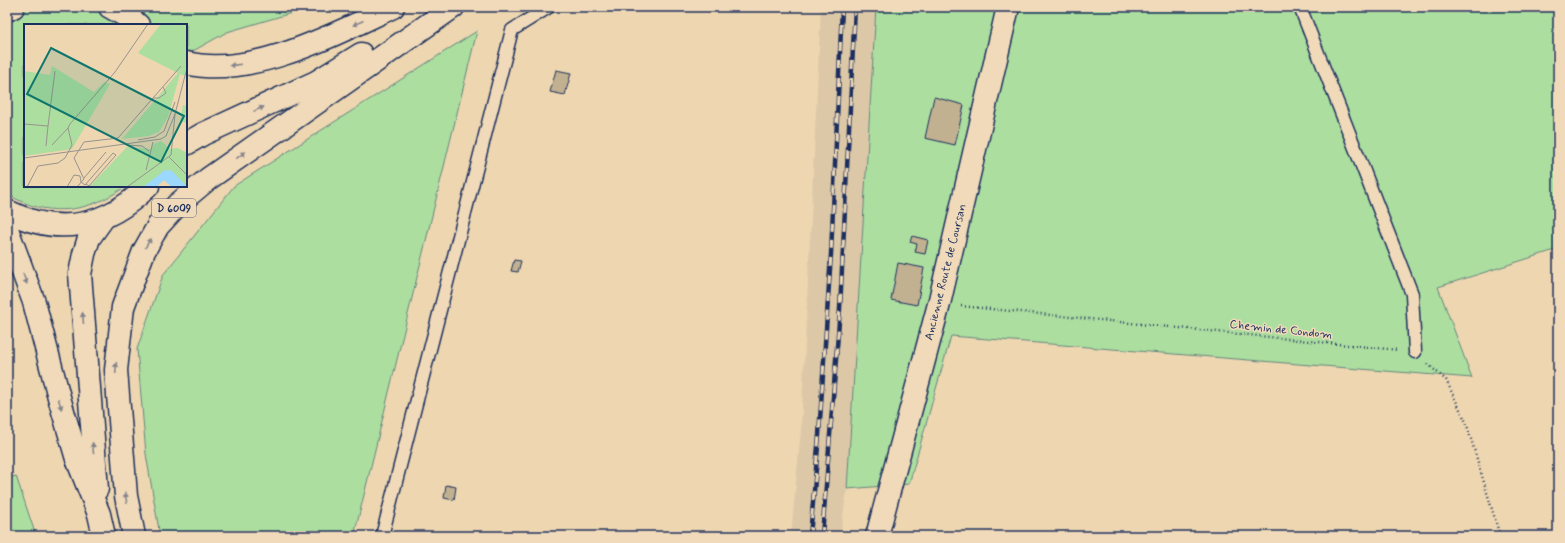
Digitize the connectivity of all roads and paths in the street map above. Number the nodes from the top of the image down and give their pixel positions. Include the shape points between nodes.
1 (13, 7) edge
2 (110, 7) edge
3 (393, 7) edge
4 (435, 7) edge
5 (453, 7) edge
6 (549, 7) edge
7 (1008, 7) edge
8 (1300, 7) edge
9 (7, 10) edge
10 (137, 24) edge
11 (187, 63) edge
12 (187, 143) edge
13 (147, 187) edge
14 (7, 211) edge
15 (104, 217) junction
16 (7, 229) edge
17 (939, 304) junction
18 (1415, 352) junction
19 (98, 514) junction
20 (104, 536) edge
21 (134, 536) edge
22 (382, 536) edge
23 (877, 536) edge
24 (1500, 536) edge

1 - 9 main road
2 - 10 main road
3 -> 11 main road via 329,37 273,57 232,66
12 -> 4 main road via 316,82
21 -> 5 main road, D 6009 via 126,496 116,370 123,307 144,251 155,232 178,204 208,179
6 - 22 lane via 512,30
7 - 17 main road, Ancienne Route de Coursan
8 - 18 lane via 1412,294
13 - 15 main road via 122,208
14 - 15 main road via 23,219 47,225 81,224
19 -> 15 main road via 80,274 89,238
16 -> 19 main road via 34,302 64,416
17 - 18 path, Chemin de Condom
17 - 23 main road, Ancienne Route de Coursan
18 - 24 path via 1446,380 1466,422
19 - 20 main road

